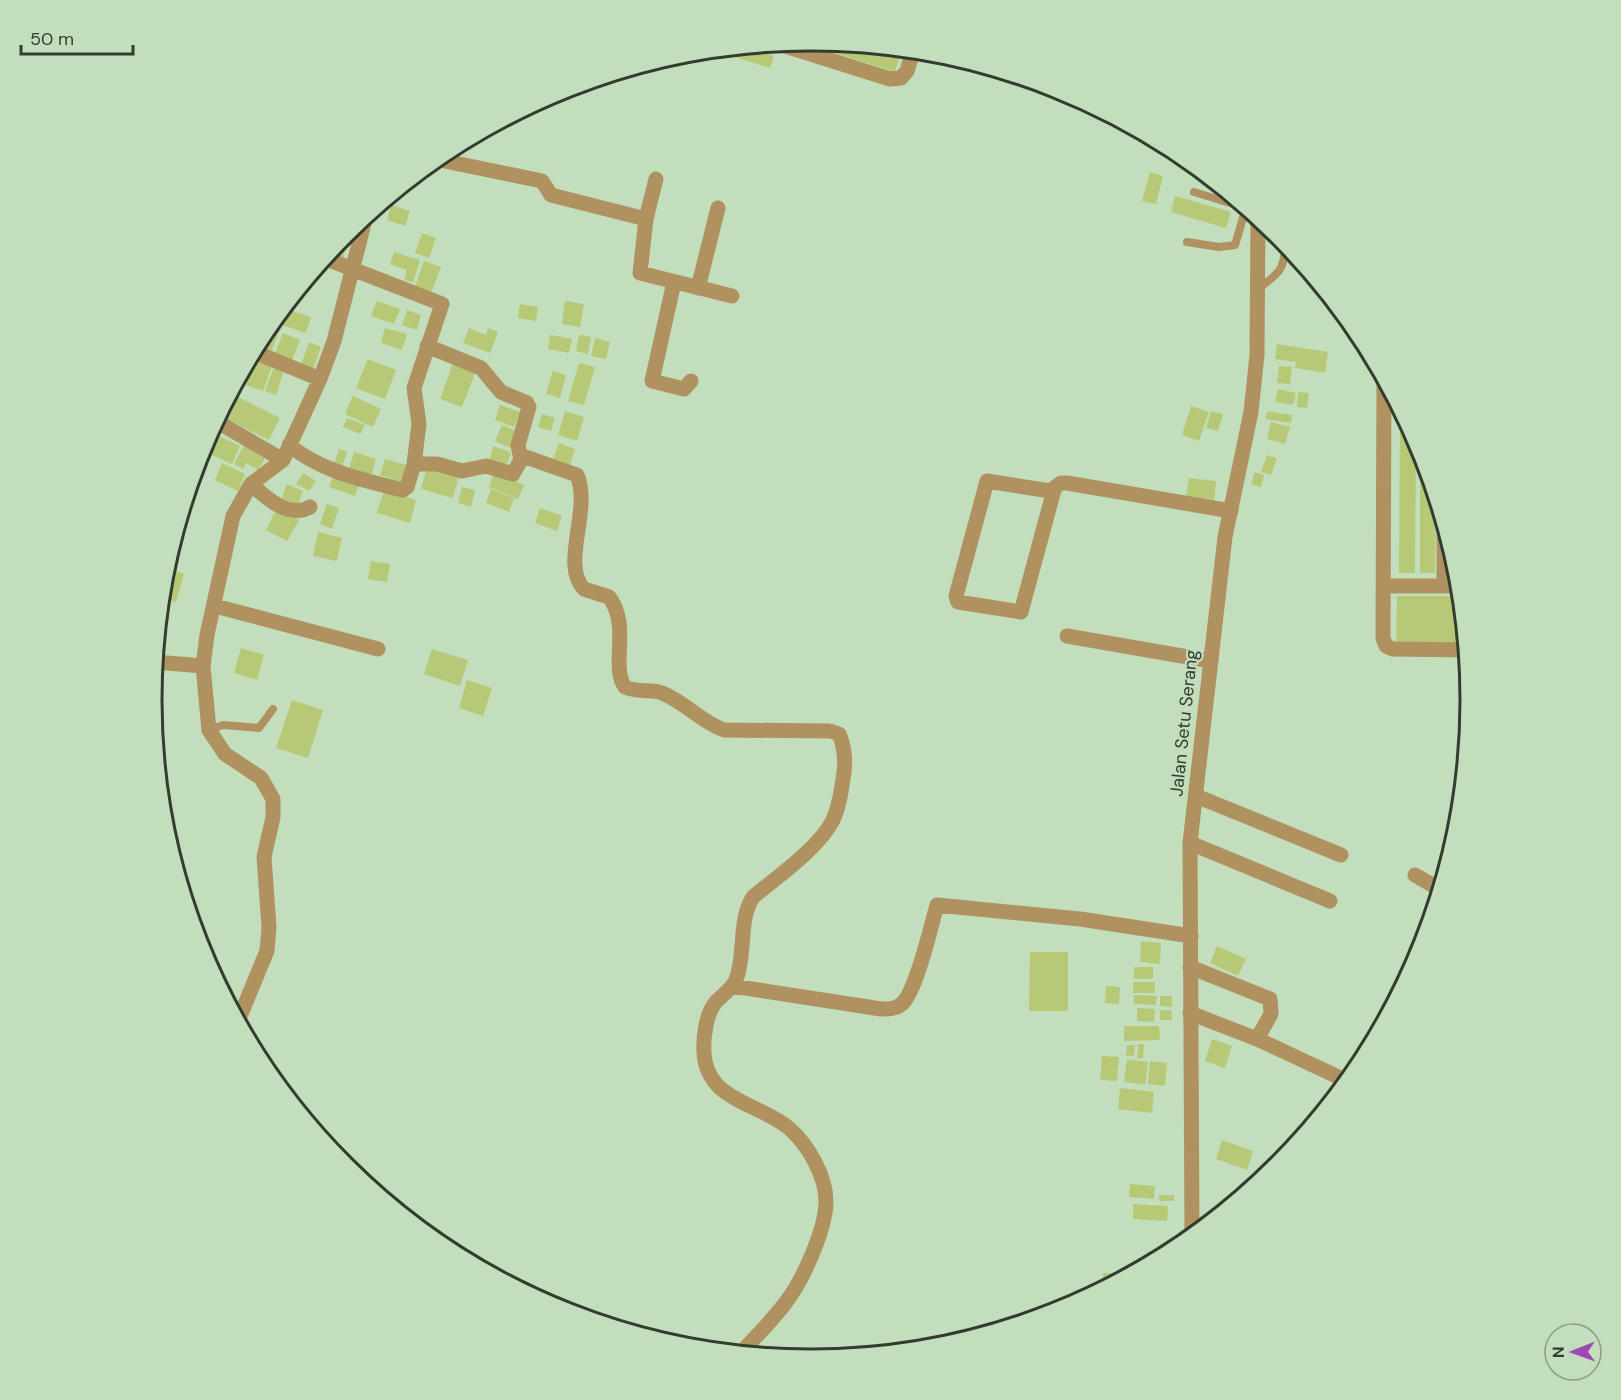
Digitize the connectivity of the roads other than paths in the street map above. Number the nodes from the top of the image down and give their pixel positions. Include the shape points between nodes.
1 (801, 51) edge
2 (911, 59) edge
3 (448, 162) edge
4 (656, 179) dead end
5 (1194, 192) dead end
6 (1226, 202) edge
7 (718, 208) dead end
8 (1243, 217) edge
9 (646, 219) junction
10 (362, 231) edge
11 (1258, 231) edge
12 (1187, 242) dead end
13 (1285, 258) edge
14 (333, 261) edge
15 (353, 269) junction
16 (674, 282) junction
17 (698, 288) junction
18 (1258, 289) junction
19 (732, 296) dead end
20 (427, 346) junction
21 (264, 356) dead end
22 (320, 379) junction
23 (691, 381) dead end
24 (1384, 396) edge
25 (223, 424) edge
26 (286, 452) junction
27 (522, 456) junction
28 (414, 464) junction
29 (251, 484) junction
30 (1054, 490) junction
31 (310, 507) dead end
32 (1231, 511) junction
33 (1384, 586) junction
34 (1449, 586) edge
35 (215, 606) junction
36 (1067, 636) dead end
37 (378, 649) dead end
38 (1457, 650) edge
39 (1211, 661) junction
40 (163, 663) edge
41 (203, 666) junction
42 (273, 709) dead end
43 (209, 730) junction
44 (1196, 796) junction
45 (1190, 843) junction
46 (1341, 855) dead end
47 (1415, 875) dead end
48 (1432, 885) edge
49 (1330, 901) dead end
50 (1191, 936) junction
51 (1190, 967) junction
52 (732, 986) junction
53 (242, 1013) edge
54 (1190, 1013) junction
55 (1257, 1039) junction
56 (1338, 1077) edge
57 (1194, 1224) edge
58 (748, 1346) edge

1 - 2 street via 890,79 901,78
3 - 9 street via 542,181 551,195
4 - 9 street
5 - 6 lane
7 - 17 street
8 - 12 lane via 1235,245
9 - 16 street via 640,273
10 - 15 street
11 - 18 street, Jalan Setu Serang
13 - 18 lane via 1279,273
14 - 15 street
15 - 20 street via 442,303
15 - 22 street
16 - 17 street
16 - 23 street via 652,381 684,389
17 - 19 street
18 - 32 street, Jalan Setu Serang via 1251,412
20 - 27 street via 481,368 501,392 527,403 518,445
20 - 28 street via 414,388 419,424
21 - 22 street
22 - 26 street
24 - 33 street
25 - 26 street
26 - 28 street via 339,474 403,490
26 - 29 street
27 - 28 street via 513,474 486,466 462,471 437,464
27 - 52 street via 578,478 582,518 574,557 576,570 584,590 609,597 618,611 620,674 625,687 660,692 724,730 830,731 842,741 844,775 832,822 745,909 746,924
29 - 31 street via 286,508 296,511
29 - 35 street via 233,516
30 - 30 street via 1021,612 958,602 956,596 987,481
30 - 32 street via 1067,483
32 - 39 street, Jalan Setu Serang
33 - 34 street
33 - 38 street via 1386,646
35 - 37 street
35 - 41 street
36 - 39 street
39 - 44 street, Jalan Setu Serang
40 - 41 street
41 - 43 street
42 - 43 lane via 259,728 223,725
43 - 53 street via 225,754 261,778 273,800 264,857 267,951
44 - 45 street, Jalan Setu Serang
44 - 46 street
45 - 49 street
45 - 50 street, Jalan Setu Serang
47 - 48 street
50 - 51 street, Jalan Setu Serang
50 - 52 street via 1080,919 937,905 912,985 905,1001 897,1007 881,1009
51 - 54 street, Jalan Setu Serang
51 - 55 street via 1270,999 1270,1014
52 - 58 street via 713,1005 708,1019 704,1052 708,1068 724,1094 791,1130 820,1173 826,1201 825,1215 799,1281
54 - 55 street
54 - 57 street, Jalan Setu Serang
55 - 56 street

